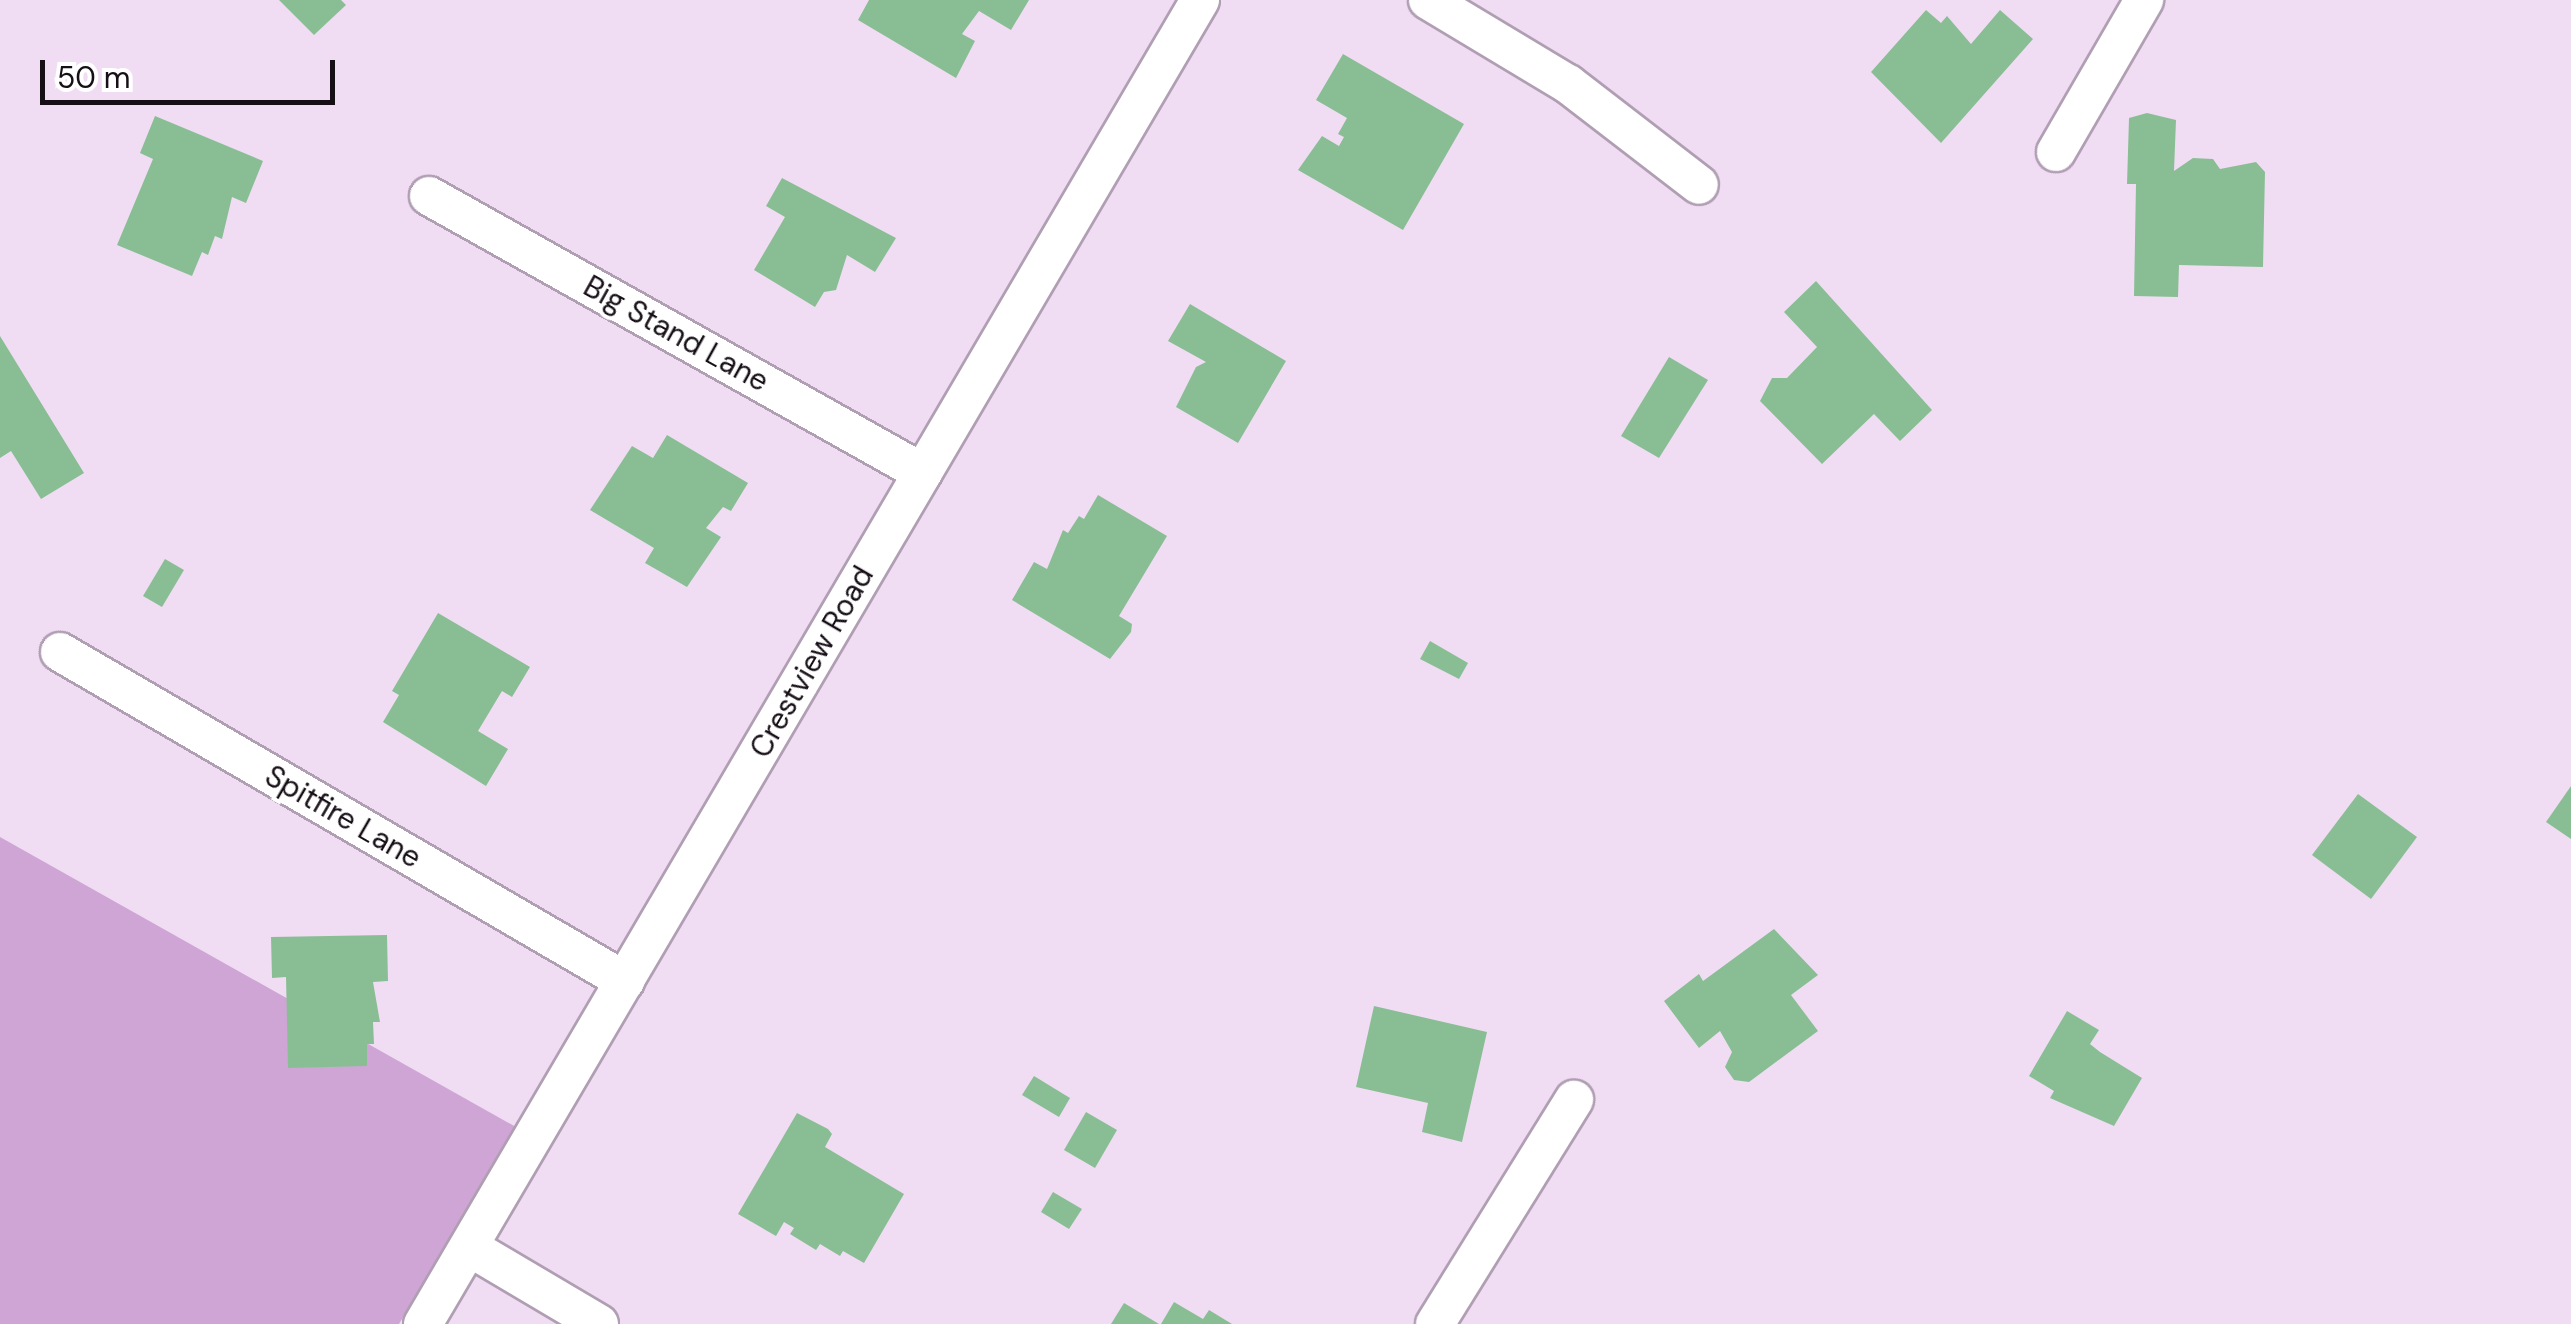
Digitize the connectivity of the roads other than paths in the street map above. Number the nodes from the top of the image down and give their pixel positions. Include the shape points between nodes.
1 (1200, 0) edge
2 (1428, 0) edge
3 (2144, 0) edge
4 (2056, 152) dead end
5 (1699, 185) dead end
6 (429, 196) dead end
7 (923, 472) junction
8 (60, 652) dead end
9 (625, 981) junction
10 (1574, 1100) dead end
11 (469, 1247) junction
12 (423, 1324) edge
13 (599, 1324) edge
14 (1436, 1324) edge

1 - 7 street, Crestview Road
2 - 5 street via 1568,84
3 - 4 street
6 - 7 street, Big Stand Lane
7 - 9 street, Crestview Road
8 - 9 street, Spitfire Lane
9 - 11 street, Crestview Road
10 - 14 street
11 - 12 street, Crestview Road
11 - 13 street

